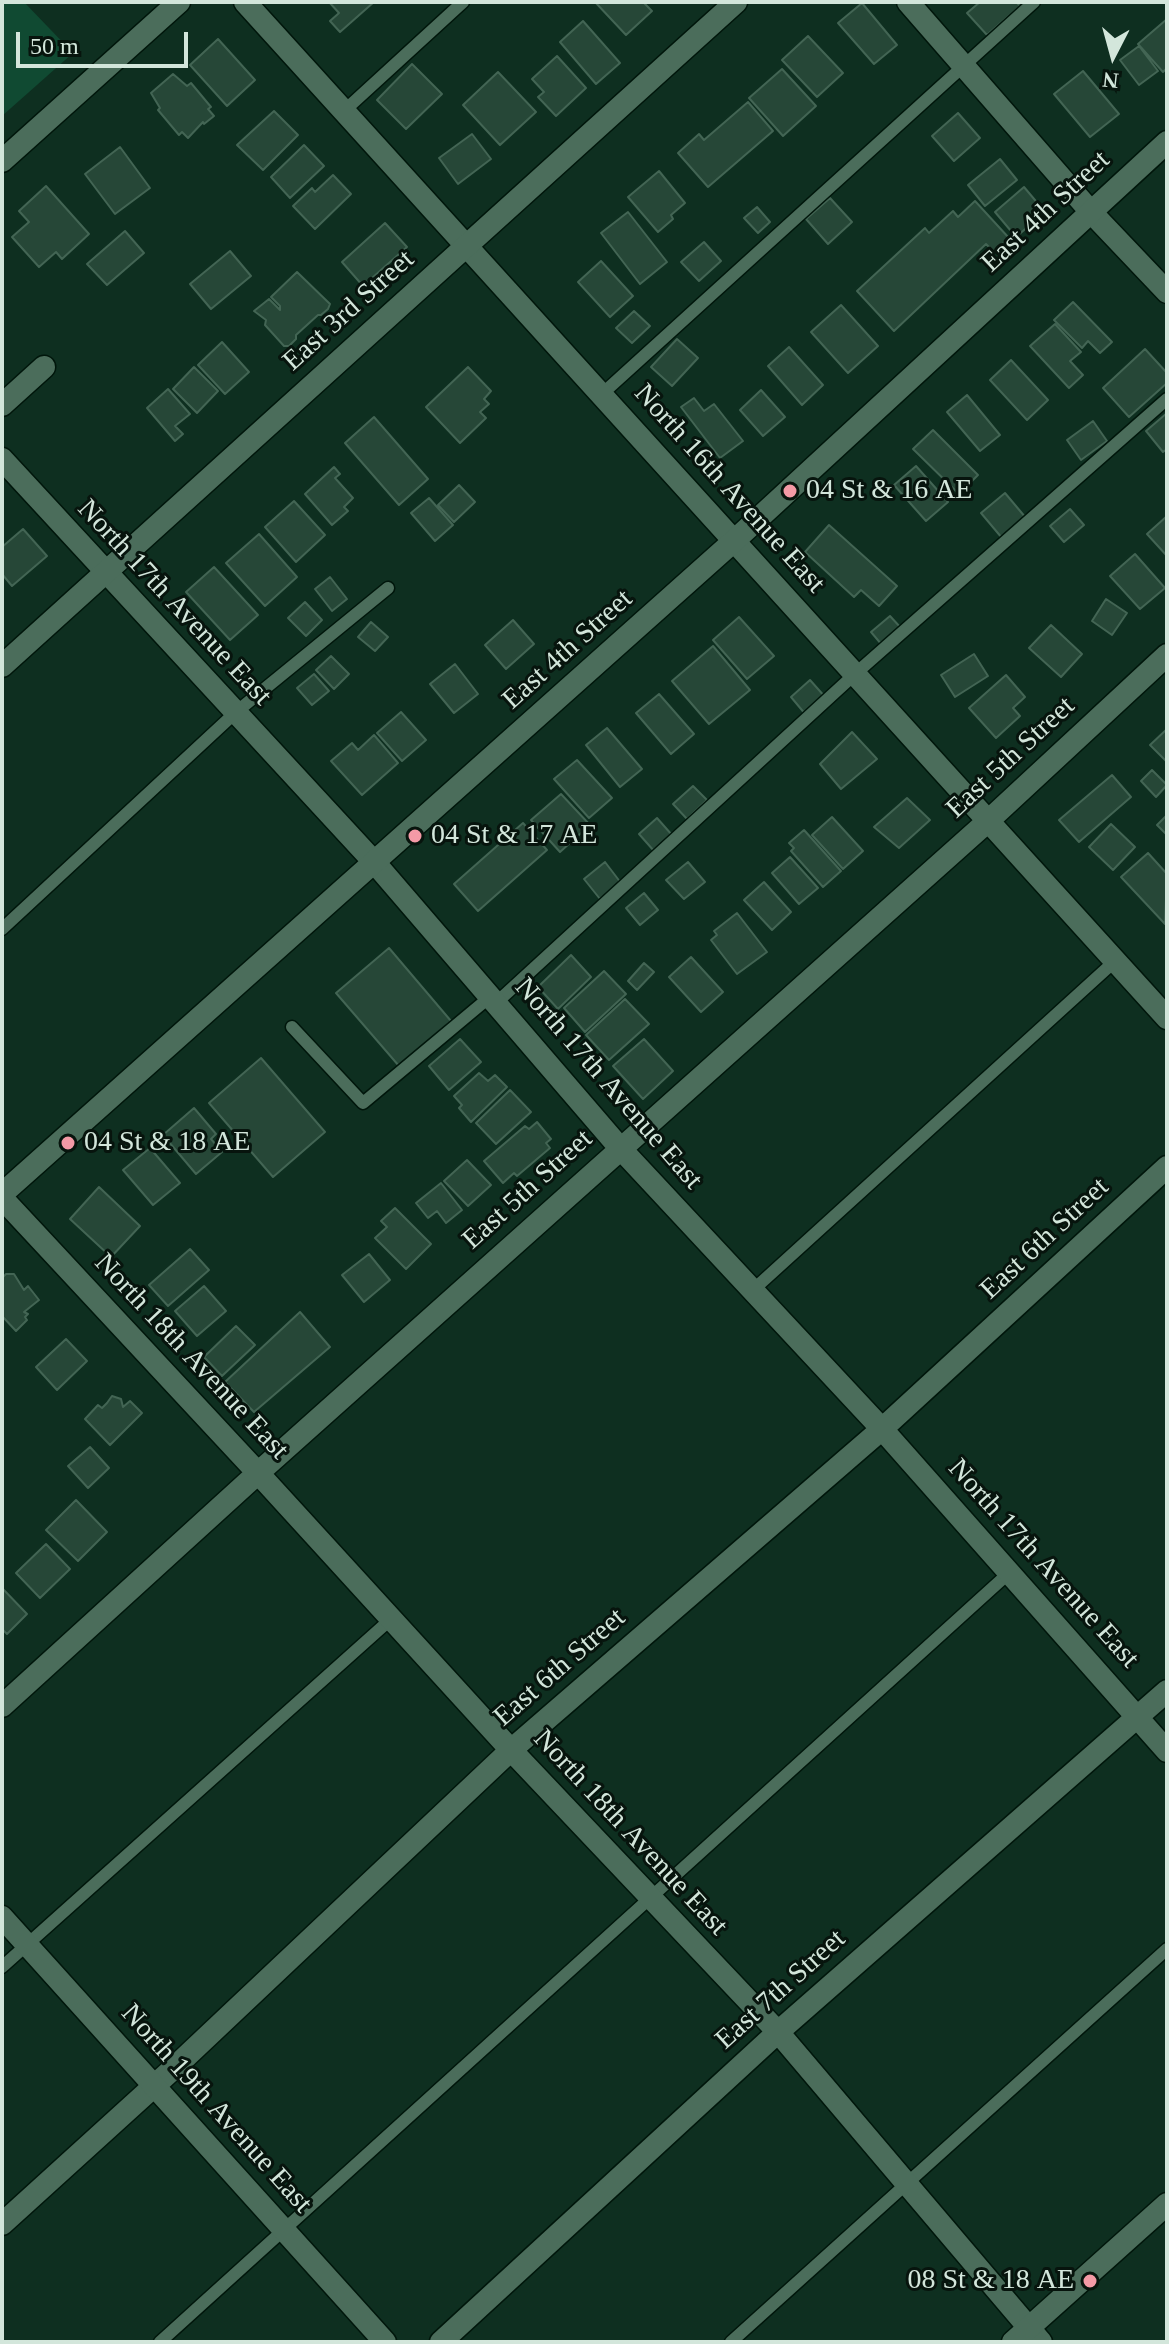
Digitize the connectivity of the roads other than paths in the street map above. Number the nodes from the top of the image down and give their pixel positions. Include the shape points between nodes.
1 (179, 2) edge
2 (245, 2) edge
3 (463, 2) edge
4 (736, 2) edge
5 (908, 2) edge
6 (1034, 2) edge
7 (964, 66) junction
8 (344, 111) junction
9 (1167, 142) edge
10 (2, 161) edge
11 (1091, 212) junction
12 (466, 246) junction
13 (1167, 292) edge
14 (44, 367) dead end
15 (602, 394) junction
16 (1167, 399) edge
17 (2, 405) edge
18 (2, 459) edge
19 (735, 540) junction
20 (106, 570) junction
21 (388, 588) dead end
22 (1167, 655) edge
23 (2, 666) edge
24 (855, 674) junction
25 (235, 713) junction
26 (987, 822) junction
27 (375, 863) junction
28 (2, 929) edge
29 (1115, 961) junction
30 (493, 999) junction
31 (1167, 1018) edge
32 (292, 1027) dead end
33 (620, 1148) junction
34 (1167, 1167) edge
35 (2, 1196) edge
36 (753, 1290) junction
37 (882, 1429) junction
38 (258, 1473) junction
39 (1010, 1572) junction
40 (391, 1619) junction
41 (1167, 1691) edge
42 (2, 1706) edge
43 (1138, 1717) junction
44 (511, 1750) junction
45 (1167, 1751) edge
46 (651, 1899) junction
47 (2, 1917) edge
48 (28, 1945) junction
49 (1167, 1949) edge
50 (2, 1967) edge
51 (778, 2032) junction
52 (155, 2086) junction
53 (907, 2185) junction
54 (1167, 2204) edge
55 (2, 2224) edge
56 (286, 2230) junction
57 (1027, 2337) edge
58 (160, 2342) edge
59 (385, 2342) edge
60 (441, 2342) edge
61 (731, 2342) edge

1 - 10 street
2 - 8 street, North 16th Avenue East
3 - 8 lane
4 - 12 street, East 3rd Street
5 - 7 street
6 - 7 lane
7 - 11 street
7 - 15 lane
8 - 12 street, North 16th Avenue East
9 - 11 street, East 4th Street
11 - 13 street
11 - 19 street, East 4th Street
12 - 15 street, North 16th Avenue East
12 - 20 street, East 3rd Street
14 - 17 street
15 - 19 street, North 16th Avenue East
16 - 24 lane
18 - 20 street, North 17th Avenue East
19 - 24 street, North 16th Avenue East
19 - 27 street, East 4th Street
20 - 23 street, East 3rd Street
20 - 25 street, North 17th Avenue East
21 - 25 lane
22 - 26 street, East 5th Street
24 - 26 street, North 16th Avenue East
24 - 30 lane
25 - 27 street, North 17th Avenue East
25 - 28 lane
26 - 29 street, North 16th Avenue East
26 - 33 street, East 5th Street
27 - 30 street, North 17th Avenue East
27 - 35 street, East 4th Street
29 - 31 street, North 16th Avenue East
29 - 36 lane
30 - 32 lane via 363,1103
30 - 33 street, North 17th Avenue East
33 - 36 street, North 17th Avenue East
33 - 38 street, East 5th Street
34 - 37 street, East 6th Street
35 - 38 street, North 18th Avenue East
36 - 37 street, North 17th Avenue East
37 - 39 street, North 17th Avenue East
37 - 44 street, East 6th Street
38 - 40 street, North 18th Avenue East
38 - 42 street, East 5th Street
39 - 43 street, North 17th Avenue East
39 - 46 lane
40 - 44 street, North 18th Avenue East
40 - 48 lane
41 - 43 street, East 7th Street
43 - 45 street, North 17th Avenue East
43 - 51 street, East 7th Street
44 - 46 street, North 18th Avenue East
44 - 52 street, East 6th Street
46 - 51 street, North 18th Avenue East
46 - 56 lane
47 - 48 street, North 19th Avenue East
48 - 50 lane
48 - 52 street, North 19th Avenue East
49 - 53 lane
51 - 53 street, North 18th Avenue East
51 - 60 street, East 7th Street
52 - 55 street, East 6th Street
52 - 56 street, North 19th Avenue East
53 - 57 street, North 18th Avenue East
53 - 61 lane
54 - 57 street
56 - 58 lane
56 - 59 street, North 19th Avenue East

